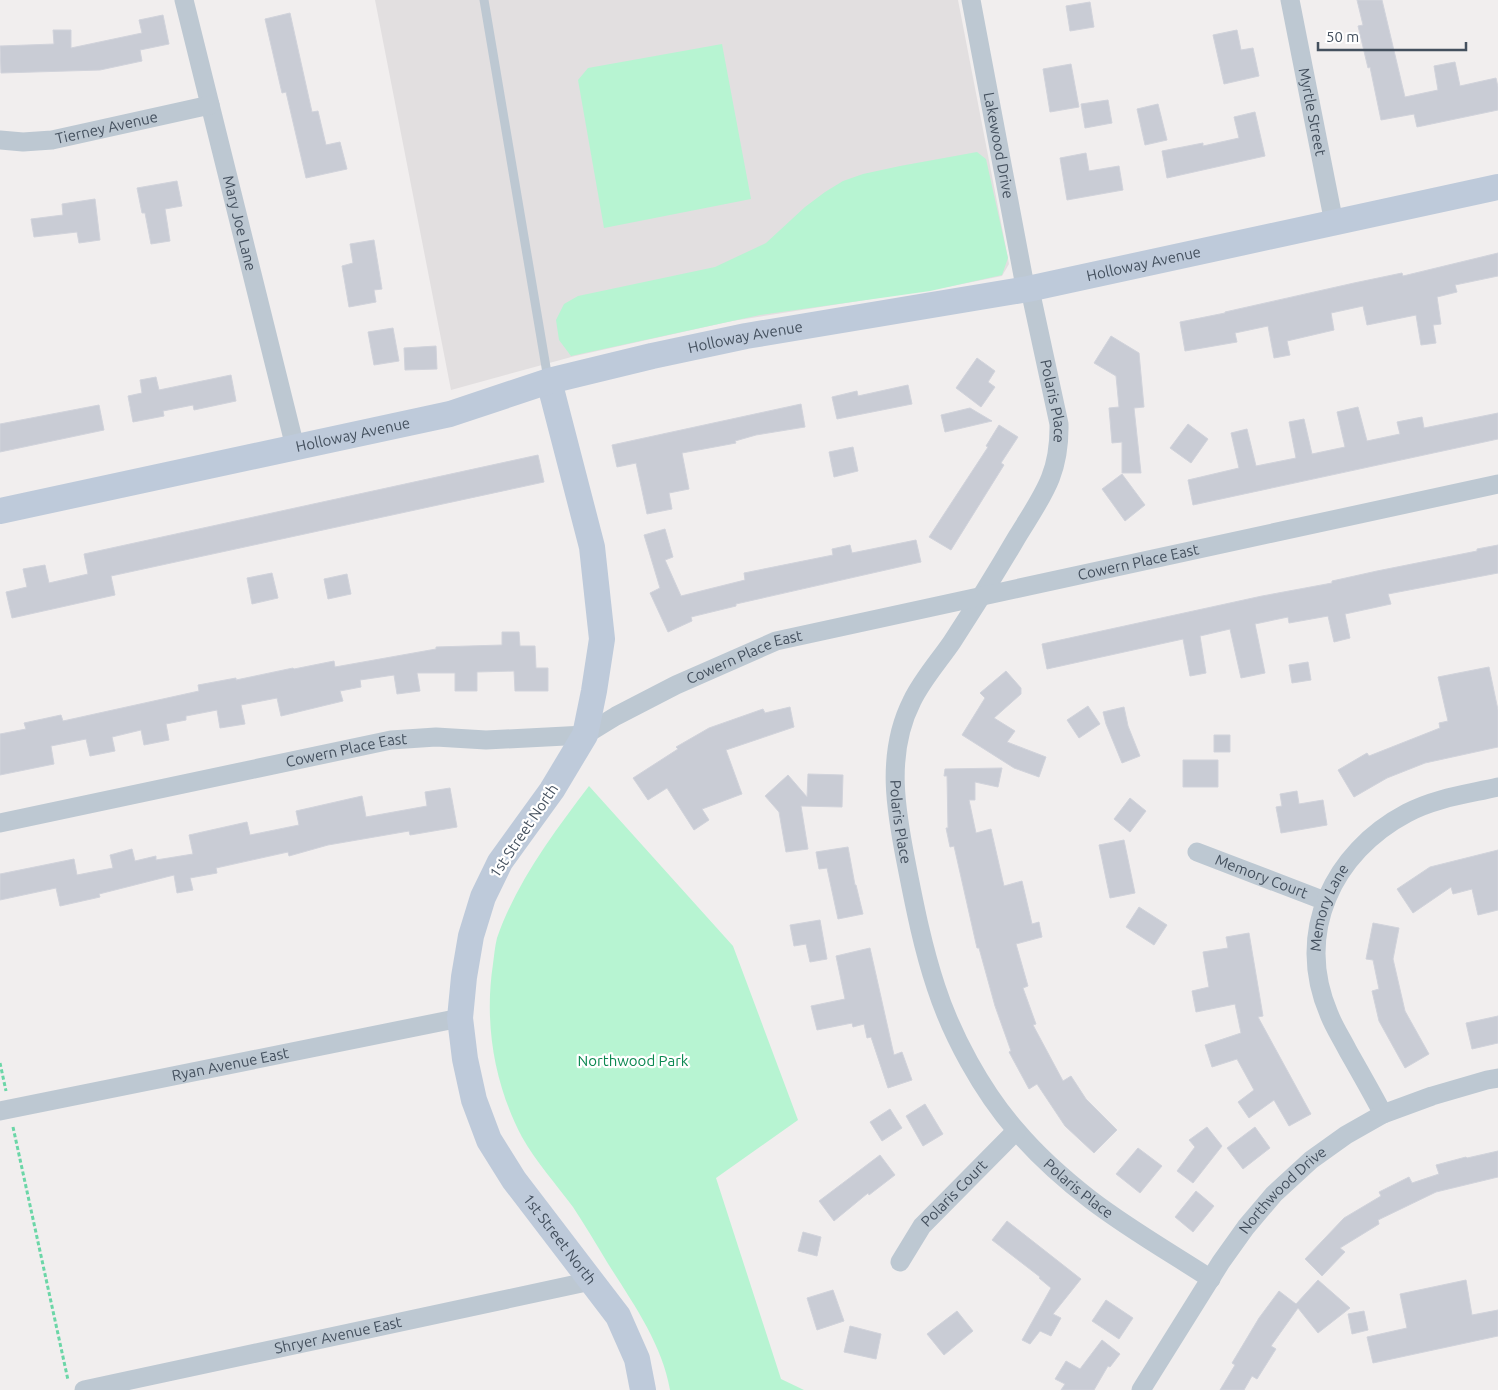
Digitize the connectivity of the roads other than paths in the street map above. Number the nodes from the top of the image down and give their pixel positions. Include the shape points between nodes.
1 (184, 0) edge
2 (484, 0) edge
3 (971, 0) edge
4 (1290, 0) edge
5 (210, 105) junction
6 (0, 140) edge
7 (1498, 187) edge
8 (1334, 223) junction
9 (1028, 289) junction
10 (549, 381) junction
11 (295, 447) junction
12 (1498, 484) edge
13 (0, 511) edge
14 (982, 596) junction
15 (585, 735) junction
16 (1498, 787) edge
17 (0, 823) edge
18 (1197, 852) dead end
19 (1324, 901) junction
20 (460, 1018) junction
21 (1498, 1078) edge
22 (5, 1110) edge
23 (1383, 1114) junction
24 (1016, 1131) junction
25 (900, 1262) dead end
26 (1211, 1279) junction
27 (592, 1281) junction
28 (76, 1385) edge
29 (643, 1390) edge
30 (1141, 1390) edge

1 - 5 street, Mary Joe Lane
2 - 10 lane
3 - 9 street, Lakewood Drive via 1022,273
4 - 8 street, Myrtle Street
5 - 6 street, Tierney Avenue via 52,140
5 - 11 street, Mary Joe Lane
7 - 8 street, Holloway Avenue
8 - 9 street, Holloway Avenue
9 - 10 street, Holloway Avenue via 746,336
9 - 14 street, Polaris Place via 1060,424 1060,446 1048,485
10 - 11 street, Holloway Avenue via 450,414
10 - 15 street, 1st Street North via 592,547 599,602 602,639
11 - 13 street, Holloway Avenue
12 - 14 street, Cowern Place East
14 - 15 street, Cowern Place East via 776,641 676,684
14 - 24 street, Polaris Place via 912,702 902,728 894,785 897,818 920,935 937,990 977,1074
15 - 17 street, Cowern Place East via 486,740 436,736 391,740
15 - 20 street, 1st Street North via 552,790 500,862 483,897 471,936
16 - 19 street, Memory Lane via 1435,801 1384,827 1362,845 1344,867
18 - 19 street, Memory Court
19 - 23 street, Memory Lane via 1318,929 1320,986 1328,1014
20 - 22 street, Ryan Avenue East
20 - 27 street, 1st Street North via 464,1059 474,1100 489,1140 514,1180
21 - 23 street, Northwood Drive via 1432,1096
23 - 26 street, Northwood Drive via 1311,1160 1274,1194 1246,1227
24 - 25 street, Polaris Court via 922,1226
24 - 26 street, Polaris Place via 1051,1167 1090,1199
26 - 30 street, Northwood Drive
27 - 28 street, Shryer Avenue East
27 - 29 street, 1st Street North via 618,1316 629,1338

